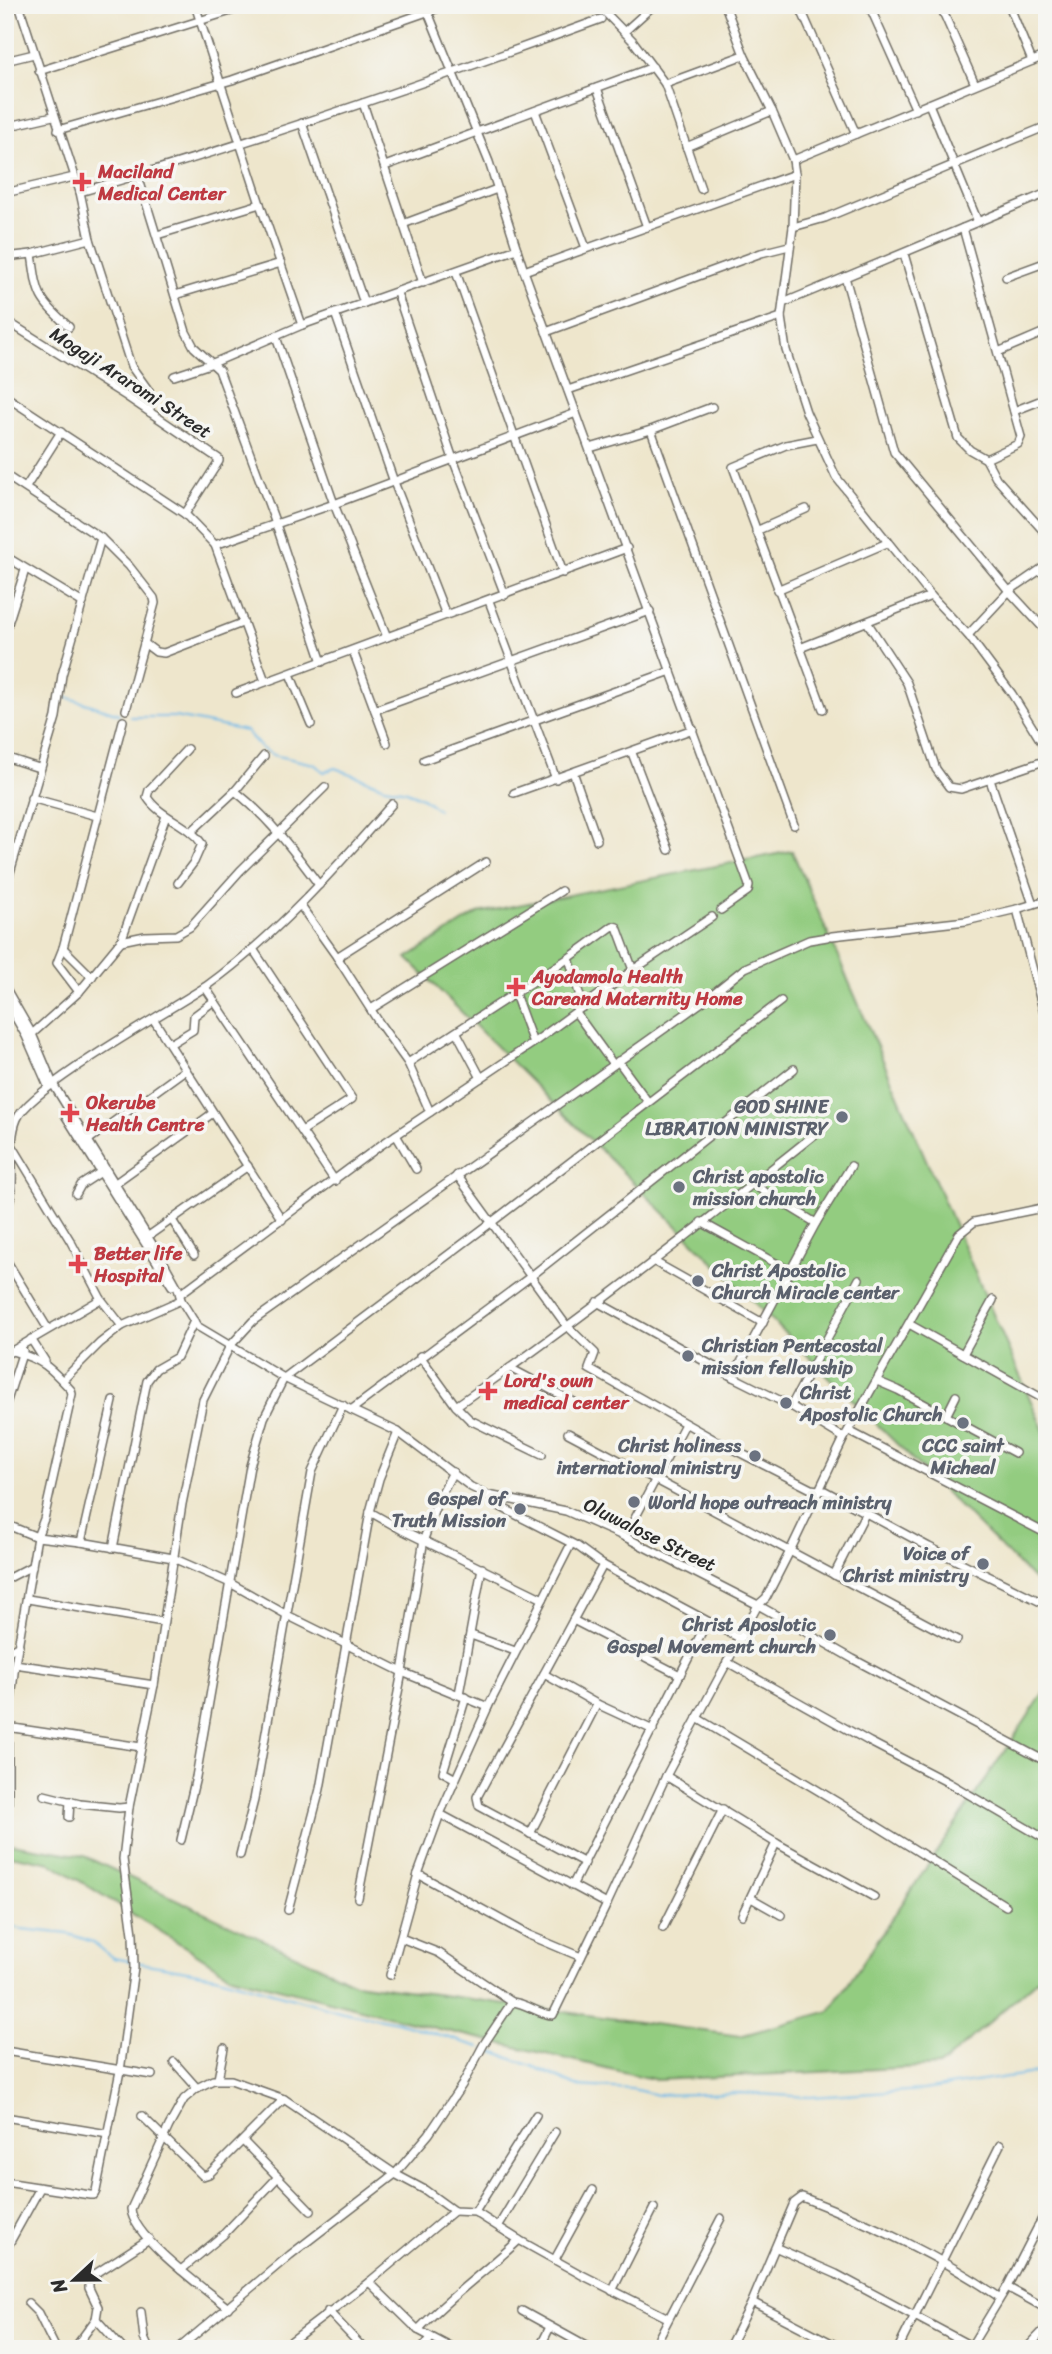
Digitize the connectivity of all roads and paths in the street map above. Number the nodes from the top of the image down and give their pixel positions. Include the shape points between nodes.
1 (195, 5) edge
2 (250, 5) edge
3 (447, 5) edge
4 (598, 5) edge
5 (654, 5) edge
6 (725, 5) edge
7 (799, 5) edge
8 (869, 5) edge
9 (940, 5) edge
10 (1009, 5) edge
11 (22, 6) edge
12 (427, 9) edge
13 (601, 19) dead end
14 (200, 22) junction
15 (624, 32) junction
16 (34, 54) junction
17 (744, 55) junction
18 (1047, 55) edge
19 (5, 61) edge
20 (1032, 61) junction
21 (653, 66) junction
22 (39, 71) junction
23 (453, 73) junction
24 (221, 83) junction
25 (665, 84) junction
26 (975, 84) junction
27 (597, 89) junction
28 (363, 103) junction
29 (929, 104) junction
30 (916, 110) junction
31 (535, 111) junction
32 (772, 111) junction
33 (53, 116) junction
34 (302, 123) junction
35 (1047, 126) edge
36 (5, 127) edge
37 (58, 130) junction
38 (477, 132) junction
39 (856, 134) junction
40 (240, 143) junction
41 (686, 147) junction
42 (793, 160) junction
43 (955, 163) junction
44 (385, 166) junction
45 (795, 174) junction
46 (138, 176) junction
47 (74, 177) junction
48 (497, 189) junction
49 (701, 189) dead end
50 (5, 192) edge
51 (80, 192) junction
52 (1047, 193) edge
53 (260, 204) junction
54 (978, 222) junction
55 (403, 224) junction
56 (647, 227) junction
57 (793, 227) junction
58 (963, 228) junction
59 (157, 235) junction
60 (90, 239) junction
61 (789, 246) junction
62 (586, 248) junction
63 (517, 249) junction
64 (32, 254) junction
65 (904, 254) junction
66 (5, 257) edge
67 (1047, 262) edge
68 (281, 263) junction
69 (524, 271) junction
70 (456, 272) junction
71 (845, 277) junction
72 (1006, 277) dead end
73 (423, 283) junction
74 (397, 293) junction
75 (175, 295) junction
76 (364, 303) junction
77 (783, 303) junction
78 (335, 313) junction
79 (781, 317) junction
80 (5, 320) edge
81 (302, 325) junction
82 (69, 327) dead end
83 (1047, 331) edge
84 (546, 332) junction
85 (276, 337) junction
86 (194, 347) junction
87 (998, 352) junction
88 (213, 363) junction
89 (197, 367) junction
90 (174, 376) dead end
91 (568, 390) junction
92 (5, 396) edge
93 (1047, 398) edge
94 (712, 407) dead end
95 (1014, 411) junction
96 (150, 412) junction
97 (576, 413) junction
98 (651, 429) junction
99 (61, 432) junction
100 (514, 437) junction
101 (817, 439) junction
102 (590, 448) junction
103 (986, 458) junction
104 (453, 459) junction
105 (5, 475) edge
106 (394, 482) junction
107 (26, 487) junction
108 (334, 504) junction
109 (806, 509) dead end
110 (185, 514) junction
111 (276, 524) junction
112 (755, 531) junction
113 (1047, 535) edge
114 (102, 538) junction
115 (887, 543) junction
116 (215, 545) junction
117 (626, 548) junction
118 (5, 556) edge
119 (1047, 565) edge
120 (26, 570) junction
121 (562, 573) junction
122 (777, 590) junction
123 (1009, 591) junction
124 (505, 595) junction
125 (931, 596) junction
126 (489, 601) junction
127 (83, 603) junction
128 (650, 611) junction
129 (446, 615) junction
130 (867, 622) junction
131 (242, 623) junction
132 (1047, 632) edge
133 (5, 633) edge
134 (968, 635) junction
135 (387, 637) junction
136 (144, 643) junction
137 (800, 648) junction
138 (354, 651) junction
139 (512, 660) junction
140 (322, 662) junction
141 (671, 671) junction
142 (290, 674) junction
143 (265, 681) junction
144 (236, 693) dead end
145 (823, 709) dead end
146 (125, 710) dead end
147 (375, 710) junction
148 (122, 721) dead end
149 (534, 722) junction
150 (311, 724) dead end
151 (693, 729) junction
152 (1045, 742) edge
153 (387, 743) dead end
154 (187, 749) dead end
155 (1047, 751) edge
156 (632, 753) junction
157 (264, 756) dead end
158 (5, 757) edge
159 (424, 760) dead end
160 (1047, 760) edge
161 (39, 768) junction
162 (573, 772) junction
163 (556, 779) junction
164 (990, 780) junction
165 (325, 787) dead end
166 (235, 791) junction
167 (514, 793) dead end
168 (31, 798) junction
169 (392, 803) dead end
170 (97, 816) junction
171 (166, 816) junction
172 (794, 825) dead end
173 (191, 832) junction
174 (279, 832) junction
175 (597, 839) dead end
176 (669, 850) dead end
177 (486, 862) dead end
178 (8, 864) edge
179 (178, 883) dead end
180 (319, 885) junction
181 (5, 889) edge
182 (561, 891) dead end
183 (1047, 900) edge
184 (1033, 904) junction
185 (300, 905) junction
186 (1017, 909) junction
187 (720, 910) dead end
188 (712, 917) dead end
189 (121, 941) junction
190 (63, 947) junction
191 (253, 949) junction
192 (337, 957) junction
193 (569, 958) junction
194 (634, 970) junction
195 (92, 976) junction
196 (5, 987) edge
197 (205, 987) junction
198 (79, 992) junction
199 (515, 994) junction
200 (5, 999) edge
201 (214, 1001) junction
202 (780, 1001) dead end
203 (583, 1007) junction
204 (371, 1009) junction
205 (576, 1013) junction
206 (154, 1020) junction
207 (1047, 1025) edge
208 (457, 1033) junction
209 (32, 1034) junction
210 (533, 1043) junction
211 (170, 1044) junction
212 (616, 1062) junction
213 (408, 1063) junction
214 (794, 1069) dead end
215 (185, 1070) junction
216 (481, 1079) junction
217 (51, 1086) junction
218 (649, 1102) junction
219 (430, 1112) junction
220 (214, 1113) junction
221 (824, 1127) dead end
222 (302, 1131) junction
223 (396, 1135) junction
224 (87, 1141) junction
225 (12, 1145) junction
226 (8, 1161) edge
227 (851, 1166) dead end
228 (248, 1167) junction
229 (416, 1168) dead end
230 (102, 1171) junction
231 (457, 1175) junction
232 (335, 1181) junction
233 (114, 1184) junction
234 (752, 1184) junction
235 (76, 1194) dead end
236 (1047, 1207) edge
237 (5, 1213) edge
238 (172, 1220) junction
239 (282, 1220) junction
240 (492, 1222) junction
241 (701, 1222) junction
242 (816, 1223) junction
243 (147, 1237) junction
244 (194, 1255) dead end
245 (5, 1258) edge
246 (653, 1261) junction
247 (790, 1271) junction
248 (530, 1278) junction
249 (859, 1279) dead end
250 (180, 1297) junction
251 (101, 1299) junction
252 (993, 1300) dead end
253 (597, 1302) junction
254 (194, 1321) junction
255 (763, 1323) junction
256 (909, 1324) junction
257 (566, 1325) junction
258 (122, 1326) junction
259 (48, 1329) junction
260 (28, 1340) junction
261 (230, 1346) junction
262 (9, 1353) edge
263 (22, 1354) junction
264 (962, 1354) junction
265 (420, 1356) junction
266 (47, 1365) junction
267 (510, 1368) junction
268 (733, 1377) junction
269 (285, 1378) junction
270 (63, 1380) junction
271 (877, 1381) junction
272 (956, 1396) dead end
273 (113, 1401) dead end
274 (1047, 1401) edge
275 (574, 1402) dead end
276 (5, 1406) edge
277 (456, 1406) junction
278 (791, 1406) junction
279 (347, 1408) junction
280 (946, 1416) junction
281 (685, 1424) junction
282 (849, 1431) junction
283 (398, 1432) junction
284 (568, 1433) dead end
285 (844, 1438) junction
286 (1015, 1453) dead end
287 (542, 1454) dead end
288 (453, 1472) junction
289 (655, 1479) junction
290 (818, 1490) junction
291 (488, 1495) junction
292 (370, 1511) junction
293 (866, 1512) junction
294 (5, 1524) edge
295 (1047, 1534) edge
296 (37, 1537) junction
297 (625, 1537) junction
298 (424, 1539) junction
299 (81, 1542) junction
300 (571, 1544) junction
301 (113, 1548) junction
302 (790, 1551) junction
303 (173, 1558) junction
304 (603, 1565) junction
305 (32, 1566) junction
306 (482, 1567) junction
307 (834, 1576) junction
308 (5, 1580) edge
309 (230, 1583) junction
310 (28, 1599) junction
311 (543, 1599) junction
312 (758, 1605) junction
313 (1047, 1605) edge
314 (287, 1615) junction
315 (573, 1620) junction
316 (163, 1622) junction
317 (707, 1622) junction
318 (471, 1635) junction
319 (741, 1639) junction
320 (957, 1640) dead end
321 (346, 1643) junction
322 (19, 1645) junction
323 (515, 1651) junction
324 (5, 1653) edge
325 (727, 1662) junction
326 (16, 1664) junction
327 (402, 1672) junction
328 (544, 1674) junction
329 (680, 1675) junction
330 (154, 1685) junction
331 (463, 1696) junction
332 (597, 1704) junction
333 (488, 1707) junction
334 (697, 1718) junction
335 (7, 1727) edge
336 (653, 1730) junction
337 (141, 1748) junction
338 (1045, 1761) dead end
339 (666, 1776) junction
340 (454, 1778) junction
341 (44, 1795) dead end
342 (70, 1801) junction
343 (129, 1807) junction
344 (723, 1809) junction
345 (440, 1814) junction
346 (69, 1817) dead end
347 (8, 1819) dead end
348 (530, 1834) junction
349 (181, 1840) dead end
350 (1047, 1840) edge
351 (776, 1843) junction
352 (240, 1855) dead end
353 (585, 1863) junction
354 (418, 1874) junction
355 (572, 1886) junction
356 (874, 1897) dead end
357 (358, 1898) dead end
358 (751, 1898) junction
359 (607, 1904) junction
360 (1006, 1906) dead end
361 (288, 1910) dead end
362 (742, 1915) dead end
363 (781, 1915) dead end
364 (663, 1928) dead end
365 (401, 1938) junction
366 (581, 1956) junction
367 (390, 1975) dead end
368 (512, 2002) junction
369 (224, 2048) dead end
370 (5, 2051) edge
371 (174, 2062) dead end
372 (120, 2071) junction
373 (152, 2075) dead end
374 (218, 2079) junction
375 (197, 2088) junction
376 (284, 2099) junction
377 (536, 2115) dead end
378 (142, 2116) dead end
379 (5, 2117) edge
380 (555, 2132) dead end
381 (107, 2134) junction
382 (163, 2139) junction
383 (243, 2141) junction
384 (1000, 2145) dead end
385 (395, 2174) junction
386 (278, 2177) junction
387 (5, 2182) edge
388 (40, 2188) junction
389 (593, 2190) dead end
390 (654, 2208) dead end
391 (1047, 2209) edge
392 (311, 2211) dead end
393 (453, 2211) junction
394 (475, 2212) junction
395 (720, 2218) dead end
396 (499, 2225) junction
397 (1038, 2226) junction
398 (1047, 2232) edge
399 (149, 2239) junction
400 (519, 2240) junction
401 (777, 2248) junction
402 (5, 2251) edge
403 (555, 2259) junction
404 (942, 2262) junction
405 (181, 2270) junction
406 (369, 2282) junction
407 (1007, 2287) junction
408 (612, 2291) junction
409 (999, 2297) junction
410 (752, 2302) junction
411 (28, 2303) dead end
412 (228, 2308) junction
413 (1047, 2309) edge
414 (328, 2311) junction
415 (522, 2311) dead end
416 (141, 2312) dead end
417 (914, 2315) junction
418 (668, 2318) junction
419 (96, 2319) junction
420 (550, 2327) junction
421 (1047, 2327) edge
422 (418, 2330) junction
423 (431, 2338) junction
424 (970, 2347) edge
425 (56, 2349) edge
426 (74, 2349) edge
427 (123, 2349) edge
428 (149, 2349) edge
429 (178, 2349) edge
430 (281, 2349) edge
431 (364, 2349) edge
432 (422, 2349) edge
433 (454, 2349) edge
434 (539, 2349) edge
435 (591, 2349) edge
436 (653, 2349) edge
437 (728, 2349) edge
438 (843, 2349) edge
439 (898, 2349) edge
440 (1026, 2349) edge

1 - 14 street
2 - 14 street
3 - 12 street
4 - 15 street
5 - 15 street
6 - 17 street
7 - 39 street
8 - 30 street
9 - 26 street
10 - 20 street
11 - 16 street
12 - 23 street
12 - 24 street
13 - 23 street
14 - 22 street
14 - 24 street
15 - 21 street
16 - 19 street
16 - 22 street
17 - 25 street
17 - 32 street
18 - 20 street
20 - 26 street
21 - 25 street
21 - 27 street
22 - 33 street
23 - 28 street
23 - 38 street
24 - 37 street
24 - 40 street
25 - 41 street
26 - 29 street
27 - 31 street
27 - 56 street
28 - 34 street
28 - 44 street
29 - 30 street
29 - 43 street
30 - 39 street
31 - 38 street
31 - 62 street
32 - 41 street
32 - 42 street
33 - 36 street
33 - 37 street
34 - 40 street
34 - 76 street
35 - 43 street
37 - 47 street
38 - 44 street
38 - 48 street
39 - 42 street
40 - 46 street
40 - 53 street
41 - 49 street
42 - 45 street
43 - 54 street
43 - 57 street
44 - 55 street
45 - 56 street
45 - 57 street
46 - 51 street
46 - 59 street
47 - 50 street
47 - 51 street
48 - 55 street
48 - 63 street
51 - 60 street
52 - 54 street
53 - 59 street
53 - 68 street
54 - 58 street
55 - 73 street
56 - 62 street
57 - 61 street
58 - 65 street
58 - 87 street
59 - 75 street
60 - 64 street
60 - 96 street via 131,366 149,391
61 - 77 street
61 - 84 street
62 - 69 street
63 - 69 street
63 - 70 street
64 - 66 street
64 - 82 street via 40,297
65 - 71 street
65 - 103 street via 958,438
67 - 72 street
68 - 75 street
68 - 81 street
69 - 84 street
70 - 73 street
70 - 100 street
71 - 77 street
71 - 123 street via 894,452
73 - 74 street
74 - 76 street
74 - 104 street
75 - 86 street
76 - 78 street
77 - 79 street
78 - 81 street
78 - 106 street
79 - 91 street
79 - 101 street via 786,350
80 - 96 street, Mogaji Araromi Street
81 - 85 street
83 - 87 street
84 - 91 street
85 - 88 street
85 - 108 street
86 - 88 street
86 - 89 street
87 - 95 street
88 - 89 street
88 - 111 street
89 - 90 street
91 - 97 street
92 - 99 street
93 - 95 street
94 - 98 street
95 - 103 street via 1020,441
96 - 110 street, Mogaji Araromi Street via 219,459
97 - 100 street
97 - 102 street
98 - 102 street
98 - 172 street
99 - 107 street
99 - 110 street
100 - 104 street
100 - 121 street
101 - 112 street via 786,445 733,467
101 - 115 street via 836,477
102 - 117 street
103 - 113 street via 996,478
104 - 106 street
104 - 124 street
105 - 107 street
106 - 108 street
106 - 129 street
107 - 114 street
108 - 111 street
108 - 135 street
109 - 112 street
110 - 116 street
111 - 116 street
111 - 140 street
112 - 122 street
114 - 127 street
114 - 136 street via 155,601
115 - 122 street
115 - 125 street
116 - 131 street
117 - 121 street
117 - 128 street
118 - 120 street
119 - 123 street
120 - 127 street
120 - 133 street
121 - 124 street
122 - 137 street
123 - 132 street
123 - 134 street
124 - 126 street
125 - 130 street
125 - 134 street
126 - 129 street
126 - 139 street
127 - 161 street
128 - 139 street
128 - 141 street
129 - 135 street
130 - 137 street
130 - 164 street via 908,683 943,781 954,789
131 - 136 street via 164,653
131 - 143 street
134 - 152 street
135 - 138 street
136 - 146 street
137 - 145 street
138 - 140 street
138 - 147 street
139 - 147 street
139 - 149 street
140 - 142 street
141 - 149 street
141 - 151 street
142 - 143 street
142 - 150 street
143 - 144 street
147 - 153 street
148 - 170 street
149 - 159 street
149 - 163 street
151 - 156 street
151 - 187 street via 749,885 748,891
152 - 155 street
154 - 171 street via 149,790 147,799
156 - 162 street
156 - 176 street
157 - 166 street
158 - 161 street
160 - 164 street
161 - 168 street
162 - 163 street
162 - 175 street
163 - 167 street
164 - 184 street
165 - 174 street
166 - 173 street
166 - 174 street
168 - 170 street
168 - 178 street
169 - 180 street
170 - 190 street
171 - 173 street
171 - 189 street
173 - 179 street via 202,847
174 - 180 street
174 - 189 street via 190,928 176,935
177 - 192 street
178 - 181 street
180 - 185 street
182 - 204 street
183 - 184 street
184 - 186 street
185 - 191 street
185 - 192 street
186 - 207 street
186 - 212 street via 966,921 808,940 745,968
188 - 194 street
189 - 195 street
190 - 195 street
190 - 198 street via 57,966
191 - 197 street
191 - 222 street via 352,1099
192 - 204 street
193 - 194 street via 615,926
193 - 199 street
193 - 203 street
194 - 203 street
195 - 198 street
196 - 209 street, Oluwalose Street
197 - 201 street
197 - 206 street
198 - 209 street
199 - 208 street
199 - 210 street
200 - 217 street, Oluwalose Street
201 - 211 street via 194,1016 193,1030
201 - 222 street
202 - 218 street
203 - 205 street
204 - 213 street
205 - 210 street
205 - 212 street
206 - 211 street
206 - 217 street
208 - 213 street
208 - 216 street
209 - 217 street, Oluwalose Street
210 - 216 street
211 - 215 street
212 - 218 street
212 - 231 street
213 - 219 street
214 - 248 street
215 - 220 street
215 - 224 street
216 - 219 street
217 - 224 street, Oluwalose Street
217 - 225 street via 20,1113
217 - 230 street, Oluwalose Street
218 - 240 street
219 - 223 street
220 - 228 street
220 - 233 street
221 - 234 street
222 - 232 street
223 - 229 street
223 - 232 street
224 - 230 street, Oluwalose Street
225 - 226 street
225 - 251 street
226 - 237 street via 10,1202
227 - 242 street
228 - 238 street
228 - 239 street
230 - 233 street, Oluwalose Street
230 - 235 street
230 - 250 street, Oluwalose Street
231 - 240 street
231 - 261 street via 253,1321
232 - 239 street
233 - 243 street, Oluwalose Street
234 - 241 street
234 - 242 street
236 - 256 street via 966,1226
238 - 243 street
238 - 244 street
239 - 250 street
240 - 248 street
240 - 269 street
241 - 246 street
241 - 247 street
242 - 247 street
243 - 250 street, Oluwalose Street
245 - 259 street
246 - 253 street
246 - 255 street
247 - 255 street
248 - 257 street
248 - 265 street
249 - 278 street
250 - 254 street, Oluwalose Street
250 - 258 street
251 - 258 street
251 - 259 street
252 - 264 street
253 - 257 street
253 - 268 street
254 - 261 street, Oluwalose Street
254 - 301 street via 177,1357 147,1381
255 - 268 street
256 - 264 street
256 - 271 street
257 - 267 street
257 - 281 street via 595,1353 589,1369
258 - 270 street
259 - 260 street
260 - 262 street
260 - 263 street
260 - 266 street
261 - 269 street, Oluwalose Street
261 - 303 street via 203,1400
262 - 263 street
263 - 266 street
263 - 276 street
264 - 274 street
265 - 277 street
265 - 279 street
266 - 270 street
267 - 275 street
267 - 277 street
268 - 278 street
269 - 279 street, Oluwalose Street
269 - 309 street via 264,1418 250,1466
270 - 296 street via 72,1394
271 - 280 street
271 - 282 street
272 - 280 street
273 - 299 street
277 - 287 street via 470,1420
278 - 285 street
279 - 283 street, Oluwalose Street
279 - 314 street via 312,1472
280 - 286 street
281 - 289 street
281 - 290 street
282 - 285 street
282 - 295 street
283 - 288 street, Oluwalose Street
283 - 292 street
284 - 289 street
285 - 290 street
288 - 291 street, Oluwalose Street
288 - 298 street
289 - 297 street
289 - 302 street
290 - 293 street
290 - 302 street
291 - 297 street, Oluwalose Street via 566,1511
291 - 300 street via 497,1505
292 - 298 street
292 - 321 street
293 - 307 street
293 - 313 street
294 - 296 street
296 - 299 street
296 - 305 street
297 - 312 street, Oluwalose Street
298 - 306 street
298 - 327 street
299 - 301 street
300 - 304 street
300 - 311 street
301 - 303 street
302 - 307 street
302 - 312 street
303 - 309 street
303 - 316 street
304 - 315 street
304 - 317 street
305 - 308 street
305 - 310 street
306 - 311 street
306 - 318 street
307 - 320 street
309 - 314 street
309 - 349 street
310 - 316 street
310 - 322 street
311 - 323 street
312 - 319 street
312 - 338 street, Oluwalose Street
314 - 321 street
314 - 352 street
315 - 328 street
315 - 329 street
316 - 330 street
317 - 319 street
317 - 329 street
318 - 323 street
318 - 331 street
319 - 325 street
321 - 327 street
321 - 361 street via 320,1789
322 - 324 street
322 - 326 street
323 - 333 street
325 - 334 street
325 - 350 street
326 - 330 street
326 - 335 street
327 - 331 street
327 - 357 street
328 - 332 street
328 - 348 street via 477,1797 479,1807
329 - 336 street
330 - 337 street
331 - 333 street
331 - 340 street via 443,1772
332 - 336 street
332 - 348 street
333 - 340 street
334 - 339 street
334 - 360 street
335 - 337 street
335 - 347 street
336 - 353 street
337 - 343 street
339 - 344 street
339 - 359 street
340 - 345 street
341 - 342 street
342 - 343 street
342 - 346 street
343 - 372 street via 123,1859 134,1968
344 - 351 street
344 - 364 street
345 - 354 street
345 - 355 street
348 - 353 street
351 - 356 street
351 - 358 street
353 - 355 street
354 - 365 street
354 - 366 street via 530,1935
355 - 359 street
358 - 362 street
358 - 363 street
359 - 366 street
365 - 367 street
365 - 368 street via 439,1953
366 - 368 street via 553,2015
368 - 385 street via 463,2085
369 - 374 street
370 - 372 street
371 - 375 street
372 - 373 street
372 - 381 street
374 - 375 street
374 - 376 street
375 - 382 street via 184,2099
376 - 383 street
376 - 385 street
377 - 394 street
378 - 382 street
379 - 381 street
380 - 396 street
381 - 388 street via 94,2195
382 - 383 street via 203,2176
382 - 399 street via 131,2208 134,2222
383 - 386 street
384 - 404 street
385 - 393 street
385 - 412 street
386 - 392 street
386 - 405 street via 223,2235
387 - 388 street
388 - 402 street
389 - 403 street
390 - 408 street
391 - 397 street
393 - 394 street
393 - 406 street
394 - 396 street
395 - 418 street
396 - 400 street
397 - 398 street
397 - 407 street
399 - 405 street
399 - 419 street via 89,2278 98,2307
400 - 403 street
400 - 422 street via 443,2303
401 - 404 street via 794,2203 802,2197 873,2225
401 - 410 street
401 - 417 street via 837,2271
403 - 408 street
404 - 409 street
404 - 417 street
405 - 412 street
406 - 414 street
406 - 422 street
407 - 409 street
407 - 413 street
408 - 418 street
409 - 424 street
410 - 437 street
410 - 438 street
411 - 425 street
412 - 429 street
414 - 430 street
414 - 431 street
415 - 420 street
416 - 428 street
417 - 424 street
417 - 439 street
418 - 436 street
419 - 426 street
419 - 427 street
420 - 434 street
420 - 435 street
421 - 440 street
422 - 423 street
423 - 432 street
423 - 433 street

